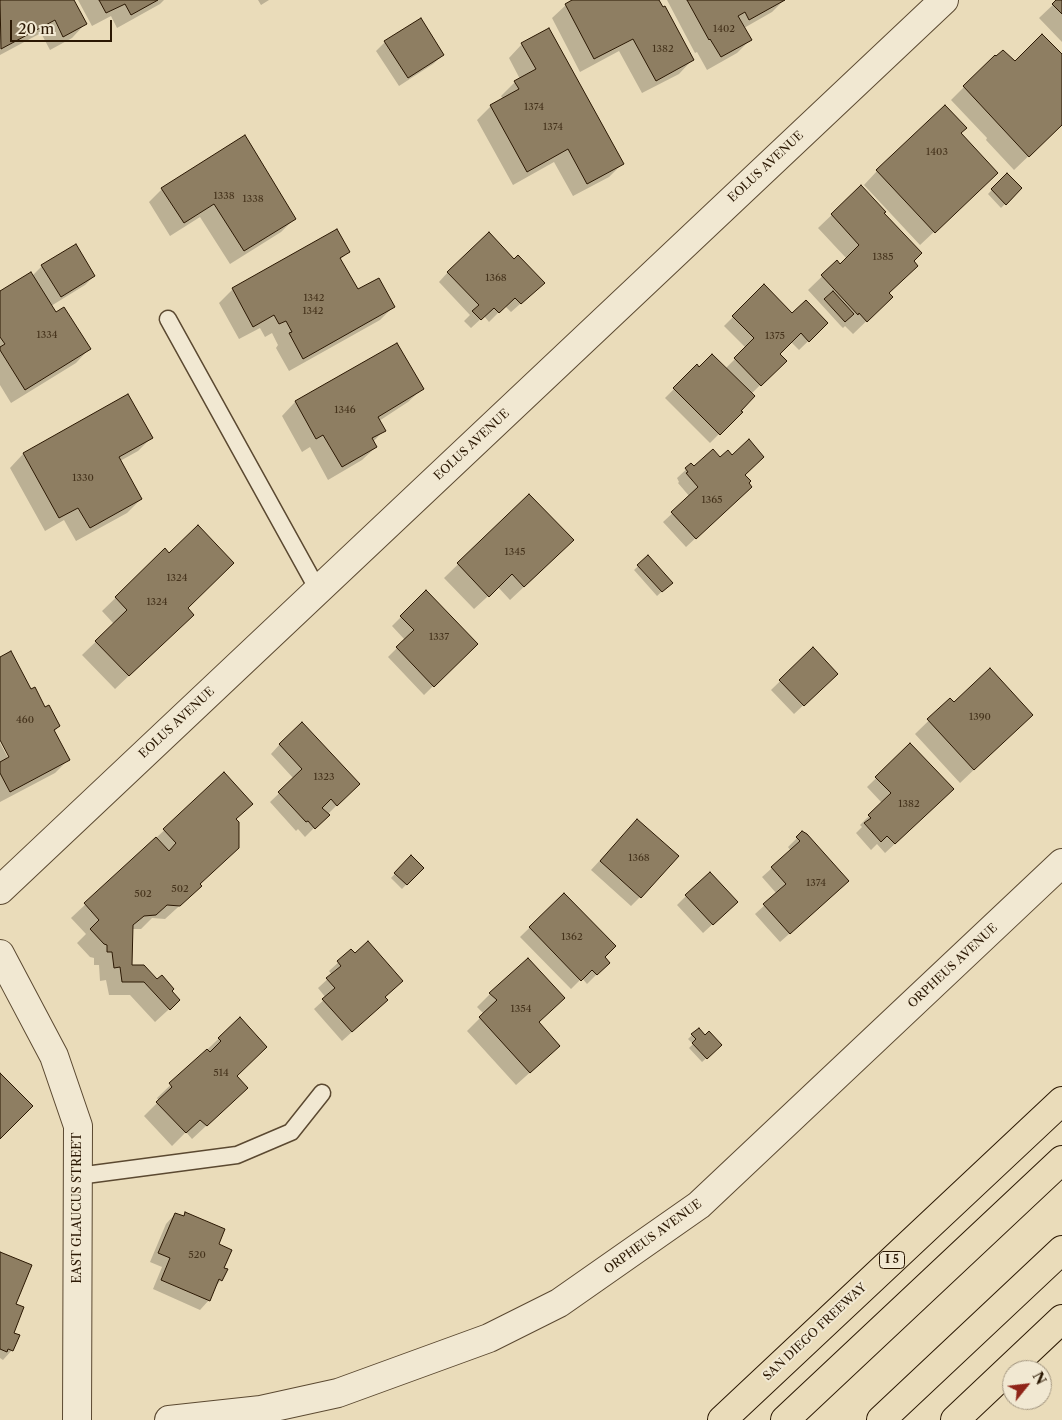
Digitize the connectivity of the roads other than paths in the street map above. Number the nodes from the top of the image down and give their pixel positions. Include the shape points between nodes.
1 (944, 0) edge
2 (168, 319) dead end
3 (318, 590) junction
4 (1062, 862) edge
5 (0, 890) edge
6 (0, 954) edge
7 (322, 1093) dead end
8 (1062, 1101) edge
9 (1062, 1160) edge
10 (78, 1176) junction
11 (1062, 1250) edge
12 (1062, 1319) edge
13 (77, 1420) edge
14 (169, 1420) edge
15 (722, 1420) edge
16 (785, 1420) edge
17 (881, 1420) edge
18 (955, 1420) edge

1 - 3 street, EOLUS AVENUE
2 - 3 lane
3 - 5 street, EOLUS AVENUE
4 - 14 street, ORPHEUS AVENUE via 699,1205 559,1303 489,1338 338,1393 261,1410
6 - 10 street, EAST GLAUCUS STREET via 54,1056 78,1126
7 - 10 lane via 291,1132 237,1155
8 - 15 highway, SAN DIEGO FREEWAY / I 5
9 - 16 highway
10 - 13 street, EAST GLAUCUS STREET
11 - 17 highway
12 - 18 highway

